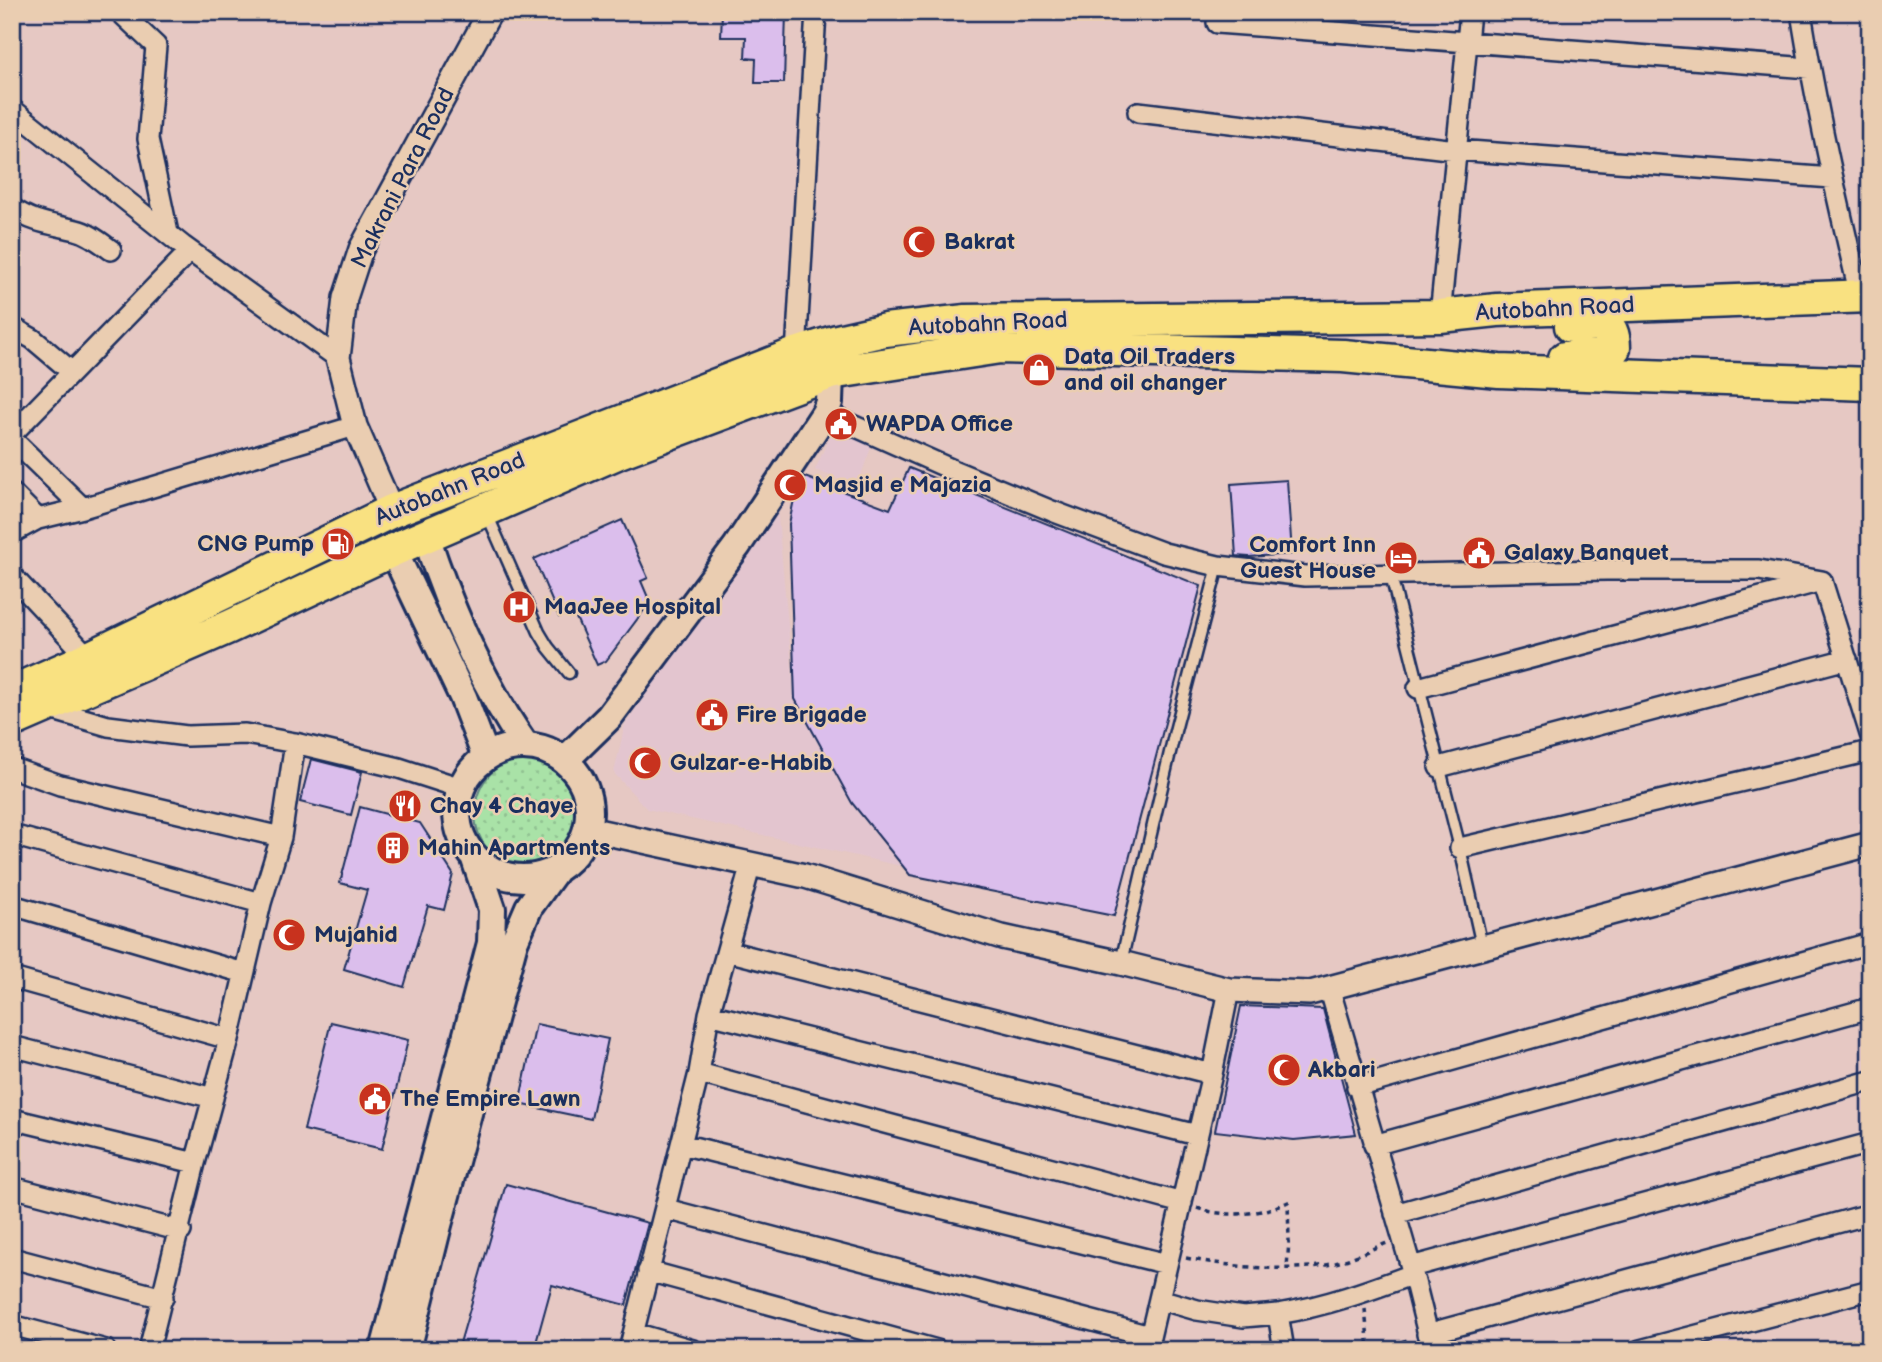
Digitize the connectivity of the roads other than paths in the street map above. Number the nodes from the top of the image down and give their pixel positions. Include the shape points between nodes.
1 (120, 12) edge
2 (490, 12) edge
3 (816, 12) edge
4 (1470, 12) edge
5 (1801, 12) edge
6 (1217, 23) dead end
7 (1467, 40) junction
8 (1810, 68) junction
9 (12, 109) edge
10 (1138, 112) dead end
11 (1456, 150) junction
12 (1832, 178) junction
13 (12, 208) edge
14 (168, 233) junction
15 (111, 250) dead end
16 (190, 250) junction
17 (1865, 296) edge
18 (1497, 310) junction
19 (1440, 316) junction
20 (12, 327) edge
21 (796, 354) junction
22 (338, 358) junction
23 (1499, 371) junction
24 (72, 372) junction
25 (830, 373) junction
26 (1870, 384) edge
27 (825, 413) junction
28 (355, 426) junction
29 (12, 437) edge
30 (12, 493) edge
31 (83, 508) junction
32 (485, 510) junction
33 (392, 511) junction
34 (38, 519) junction
35 (12, 533) edge
36 (426, 536) junction
37 (393, 550) junction
38 (1218, 566) junction
39 (12, 576) edge
40 (1391, 576) junction
41 (1822, 581) junction
42 (89, 658) junction
43 (1847, 659) junction
44 (569, 673) dead end
45 (1418, 688) junction
46 (12, 692) edge
47 (43, 707) junction
48 (12, 721) edge
49 (1870, 734) edge
50 (295, 743) junction
51 (525, 746) junction
52 (1870, 751) edge
53 (486, 757) junction
54 (565, 760) junction
55 (1439, 767) junction
56 (12, 768) edge
57 (461, 788) junction
58 (588, 829) junction
59 (12, 835) edge
60 (281, 837) junction
61 (1870, 844) edge
62 (1460, 848) junction
63 (475, 859) junction
64 (751, 864) junction
65 (555, 871) junction
66 (261, 903) junction
67 (12, 905) edge
68 (1870, 943) edge
69 (1482, 948) junction
70 (727, 951) junction
71 (1121, 963) junction
72 (244, 973) junction
73 (12, 978) edge
74 (1329, 987) junction
75 (1229, 990) junction
76 (1870, 1008) edge
77 (709, 1014) junction
78 (229, 1039) junction
79 (12, 1046) edge
80 (699, 1073) junction
81 (1212, 1074) junction
82 (1870, 1081) edge
83 (1357, 1087) junction
84 (213, 1098) junction
85 (12, 1119) edge
86 (1198, 1135) junction
87 (1870, 1143) edge
88 (681, 1144) junction
89 (1374, 1145) junction
90 (195, 1163) junction
91 (12, 1187) edge
92 (1182, 1203) junction
93 (666, 1209) junction
94 (1395, 1214) junction
95 (1870, 1214) edge
96 (180, 1231) junction
97 (12, 1258) edge
98 (1168, 1260) junction
99 (1412, 1270) junction
100 (648, 1271) junction
101 (1870, 1290) edge
102 (163, 1298) junction
103 (1159, 1299) junction
104 (1278, 1314) junction
105 (12, 1325) edge
106 (631, 1342) edge
107 (1430, 1342) edge
108 (1149, 1343) edge
109 (106, 1350) edge
110 (149, 1350) edge
111 (384, 1350) edge
112 (407, 1350) edge
113 (693, 1350) edge
114 (937, 1350) edge
115 (1284, 1350) edge
116 (1640, 1350) edge

1 - 14 street via 156,46 148,139
2 - 22 street, Makrani Para Road via 361,249 345,298
3 - 21 street
4 - 7 street
5 - 8 street
6 - 7 street
7 - 8 street
7 - 11 street
8 - 12 street
9 - 14 street
10 - 11 street
11 - 12 street
11 - 19 street
12 - 17 street
13 - 15 street via 33,222 79,230
14 - 16 street
16 - 22 street
16 - 24 street
17 - 18 highway, Autobahn Road
18 - 19 highway, Autobahn Road
18 - 23 highway via 1540,328 1605,324 1614,332 1614,348 1599,356 1541,360
19 - 21 highway, Autobahn Road via 966,321 885,330
20 - 24 street
21 - 33 highway, Autobahn Road
22 - 28 street, Makrani Para Road
23 - 25 highway, Autobahn Road via 1343,356 1000,347
23 - 26 highway, Autobahn Road
24 - 29 street
25 - 27 main road
25 - 32 highway, Autobahn Road via 619,452
27 - 38 street via 1052,511 1164,553
27 - 54 main road via 737,546 609,717
28 - 31 street
28 - 33 street, Makrani Para Road
29 - 31 street
30 - 34 street
31 - 34 street
32 - 36 highway, Autobahn Road
32 - 44 lane via 539,632
33 - 42 highway, Autobahn Road
34 - 35 street
36 - 37 highway, Autobahn Road
36 - 51 main road via 489,689
37 - 47 highway, Autobahn Road
37 - 53 main road via 463,697
38 - 40 street via 1305,576
38 - 71 lane
39 - 42 street
40 - 41 street via 1759,570
40 - 45 lane
41 - 43 street
41 - 45 street
42 - 46 highway, Autobahn Road
43 - 49 street
43 - 55 street
45 - 55 lane
47 - 48 highway, Autobahn Road
47 - 50 street via 108,726 187,736 245,734
50 - 57 street
50 - 60 street
51 - 53 main road via 505,748
51 - 54 main road via 546,749
52 - 62 street
53 - 57 main road
54 - 58 main road via 587,791
55 - 62 lane
56 - 60 street via 60,785
57 - 63 main road via 457,826
58 - 64 street
58 - 65 main road via 570,860
59 - 66 street
60 - 66 street
61 - 69 street
62 - 69 lane
63 - 65 main road via 492,872 513,878 535,878
63 - 111 main road via 492,909 491,943
64 - 70 street
64 - 71 street via 805,876 1002,937
65 - 112 main road via 530,907 514,942
66 - 72 street
67 - 72 street
68 - 83 street
69 - 74 street
70 - 77 street
70 - 81 street
71 - 75 street
72 - 78 street
73 - 78 street
74 - 75 street via 1310,993
74 - 83 street
75 - 81 street
76 - 89 street
77 - 80 street
77 - 86 street
78 - 84 street
79 - 84 street
80 - 88 street
80 - 92 street
81 - 86 street
82 - 94 street
83 - 89 street
84 - 90 street
85 - 90 street
86 - 92 street
87 - 99 street
88 - 93 street
88 - 98 street
89 - 94 street
90 - 96 street
91 - 96 street
92 - 98 street
93 - 100 street
93 - 108 street
94 - 99 street
95 - 107 street
96 - 102 street
97 - 102 street
98 - 103 street
99 - 104 street via 1361,1293
99 - 107 street
100 - 106 street
100 - 114 street
101 - 116 street
102 - 110 street
103 - 104 street via 1243,1317
103 - 108 street
104 - 115 street
105 - 109 street
106 - 113 street

